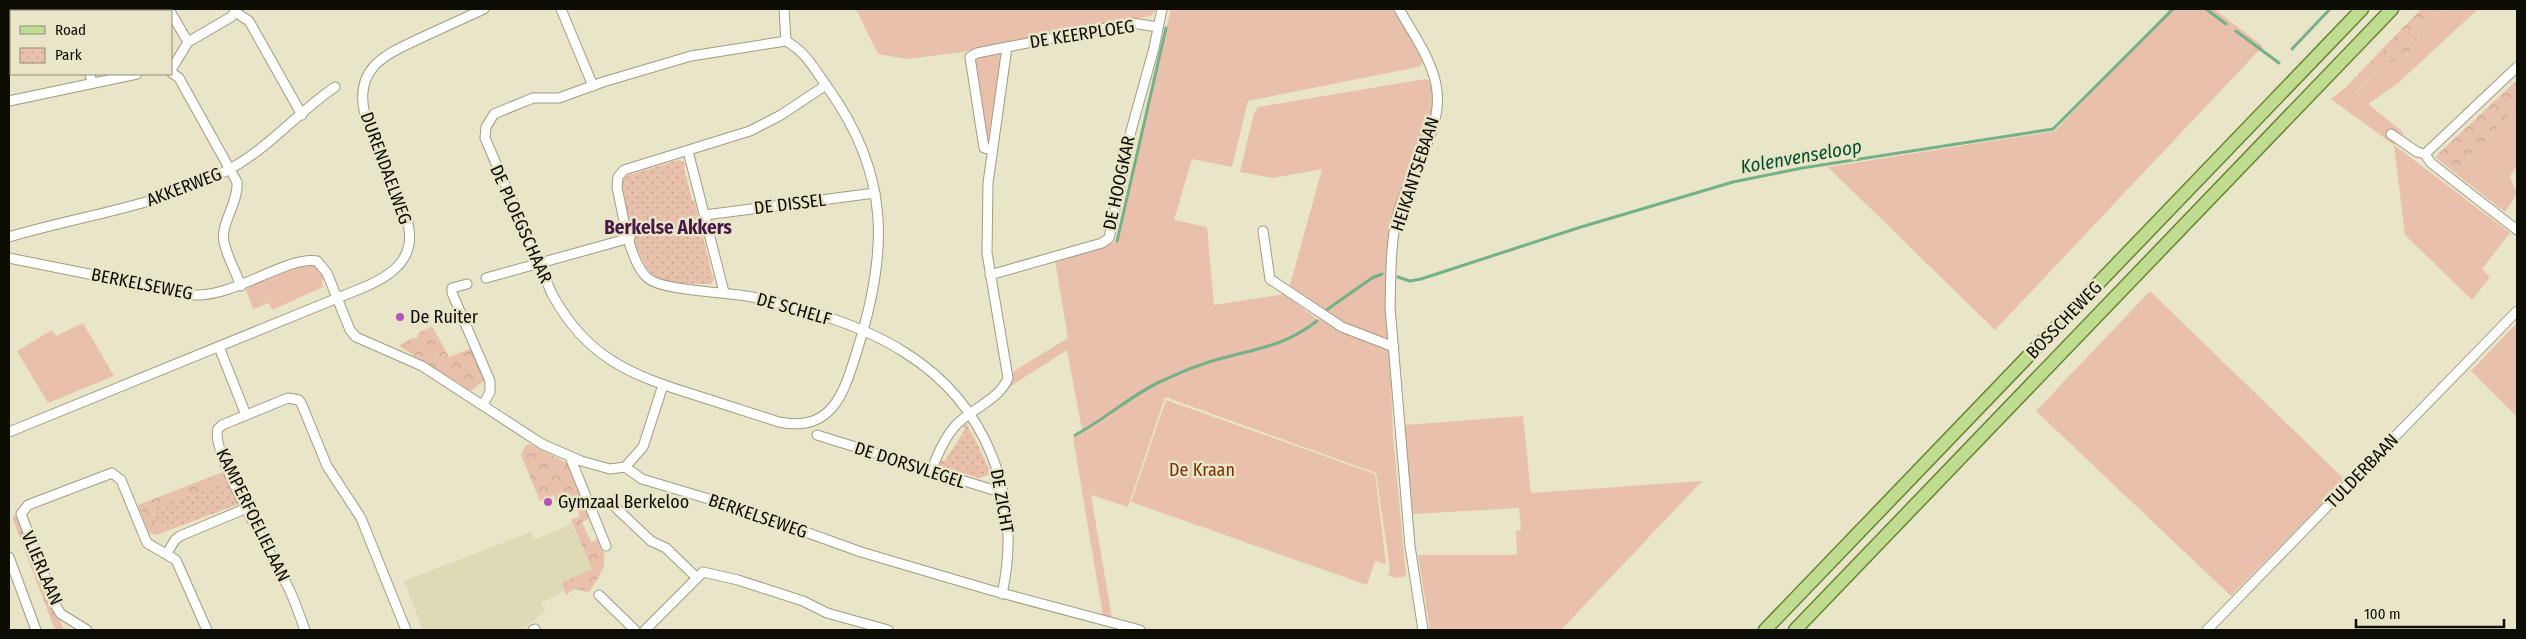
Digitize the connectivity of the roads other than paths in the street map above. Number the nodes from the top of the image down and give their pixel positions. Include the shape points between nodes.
1 (484, 9) edge
2 (561, 9) edge
3 (784, 9) edge
4 (1162, 9) edge
5 (1399, 9) edge
6 (2362, 9) edge
7 (2392, 9) edge
8 (236, 10) edge
9 (172, 14) edge
10 (1158, 27) junction
11 (786, 41) junction
12 (188, 42) junction
13 (1007, 47) junction
14 (2517, 67) edge
15 (172, 69) edge
16 (172, 72) edge
17 (90, 75) edge
18 (132, 75) edge
19 (92, 84) junction
20 (826, 85) junction
21 (592, 86) junction
22 (335, 87) dead end
23 (9, 101) edge
24 (302, 115) junction
25 (2391, 134) dead end
26 (992, 150) junction
27 (688, 151) junction
28 (2425, 154) junction
29 (230, 169) junction
30 (875, 193) junction
31 (704, 215) junction
32 (2517, 230) edge
33 (1263, 231) dead end
34 (9, 237) edge
35 (630, 238) junction
36 (9, 258) edge
37 (538, 264) junction
38 (990, 275) junction
39 (486, 278) dead end
40 (467, 284) dead end
41 (241, 286) junction
42 (724, 292) junction
43 (337, 298) junction
44 (2517, 311) edge
45 (863, 332) junction
46 (219, 347) junction
47 (1394, 347) junction
48 (663, 385) junction
49 (483, 405) junction
50 (970, 414) junction
51 (246, 415) junction
52 (9, 432) edge
53 (817, 435) dead end
54 (570, 457) junction
55 (625, 467) junction
56 (931, 472) junction
57 (1003, 492) junction
58 (615, 507) dead end
59 (247, 508) junction
60 (606, 546) dead end
61 (167, 553) junction
62 (9, 557) edge
63 (696, 577) junction
64 (1002, 594) junction
65 (599, 596) dead end
66 (36, 630) edge
67 (87, 630) edge
68 (207, 630) edge
69 (305, 630) edge
70 (406, 630) edge
71 (636, 630) edge
72 (645, 630) edge
73 (888, 630) edge
74 (1140, 630) edge
75 (1423, 630) edge
76 (1765, 630) edge
77 (1795, 630) edge
78 (2207, 630) edge

1 - 43 street, DURENDAELWEG via 392,52 374,66 364,81 362,101 365,115 408,217 410,240 401,262 384,278
2 - 21 street
3 - 11 street
4 - 10 street, DE HOOGKAR
5 - 47 street, HEIKANTSEBAAN via 1425,54 1438,92 1435,116 1396,223 1391,283
6 - 76 main road, BOSSCHEWEG
7 - 77 main road, BOSSCHEWEG
8 - 12 street via 231,17
8 - 24 street via 249,21
9 - 12 street
10 - 13 street, DE KEERPLOEG via 1132,23
10 - 38 street, DE HOOGKAR via 1131,131 1109,238 1102,243
11 - 20 street, DE PLOEGSCHAAR via 805,54
11 - 21 street, DE PLOEGSCHAAR via 691,56
12 - 15 street
13 - 26 street, DE KEERPLOEG
13 - 26 street, DE KEERPLOEG via 970,57 984,148
14 - 28 street
16 - 29 street via 179,78
17 - 19 street
18 - 19 street
19 - 23 street
20 - 27 street via 750,131
20 - 30 street, DE PLOEGSCHAAR via 861,145
21 - 37 street, DE PLOEGSCHAAR via 559,98 533,98 503,109 494,114 486,127 489,149
22 - 24 street, AKKERWEG
24 - 29 street, AKKERWEG
25 - 28 street
26 - 38 street, DE KEERPLOEG via 988,184 987,253
27 - 31 street
27 - 35 street, DE SCHELF via 630,168 618,176 617,188
28 - 32 street via 2431,163
29 - 34 street, AKKERWEG via 182,190 118,211
29 - 41 street via 238,182 238,193 224,232 224,242
30 - 31 street, DE DISSEL
30 - 45 street, DE PLOEGSCHAAR via 878,265
31 - 42 street
33 - 47 street via 1270,279 1342,327
35 - 37 street
35 - 42 street, DE SCHELF via 640,269 654,282 670,288
36 - 41 street, BERKELSEWEG via 194,295 218,294
37 - 39 street
37 - 48 street, DE PLOEGSCHAAR via 558,305 584,340 617,365
38 - 50 street via 1008,378 1002,389
40 - 49 street via 452,288 490,381 490,392
41 - 43 street, BERKELSEWEG via 311,260 323,267
42 - 45 street, DE SCHELF via 802,309
43 - 46 street
43 - 49 street, BERKELSEWEG via 356,337 422,366
44 - 78 street, TULDERBAAN
45 - 48 street, DE PLOEGSCHAAR via 841,397 824,416 809,423 779,422
45 - 50 street, DE ZICHT via 904,351 924,365
46 - 51 street
46 - 52 street
47 - 75 street, HEIKANTSEBAAN via 1409,537
48 - 55 street via 643,447
49 - 54 street, BERKELSEWEG via 542,444
50 - 56 street via 959,422 942,444
50 - 57 street, DE ZICHT via 988,444
51 - 59 street, KAMPERFOELIELAAN via 222,426 216,434 231,479
51 - 70 street, KAMPERFOELIELAAN via 288,398 294,398 302,405 327,466 361,518
53 - 56 street, DE DORSVLEGEL
54 - 55 street, BERKELSEWEG via 602,468
54 - 60 street
55 - 64 street, BERKELSEWEG via 642,479 738,508 861,552
56 - 57 street, DE DORSVLEGEL
57 - 64 street, DE ZICHT via 1009,539
58 - 63 street
59 - 61 street via 180,536
59 - 69 street, KAMPERFOELIELAAN via 290,592
61 - 67 street, VLIERLAAN via 147,543 121,480 112,473 24,509 22,520 57,608
61 - 68 street, VLIERLAAN via 182,570
62 - 66 street
63 - 72 street
63 - 73 street via 703,572 738,580 803,601 827,613
64 - 74 street, BERKELSEWEG
65 - 71 street

